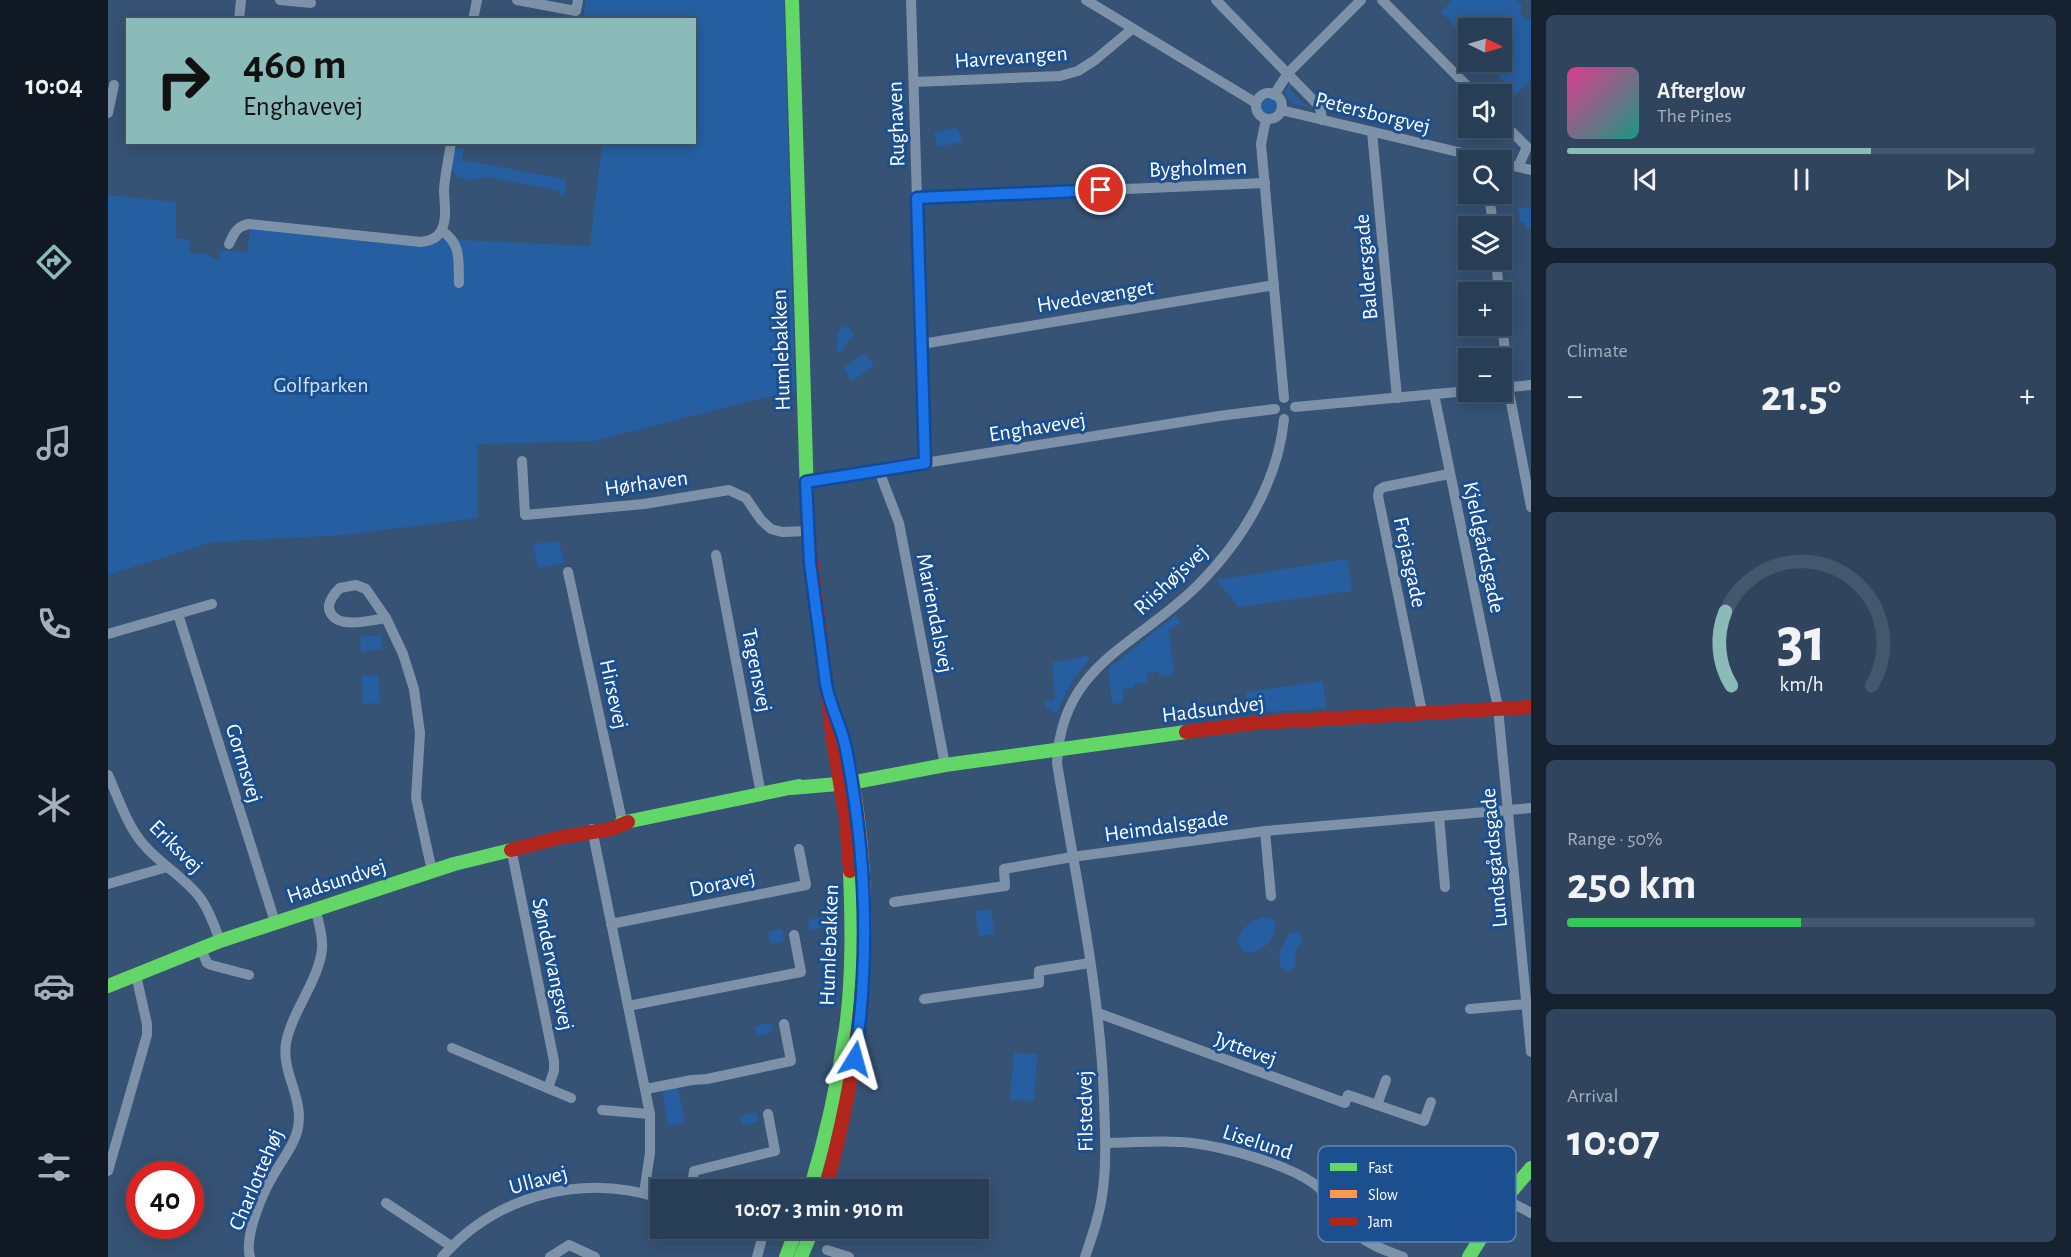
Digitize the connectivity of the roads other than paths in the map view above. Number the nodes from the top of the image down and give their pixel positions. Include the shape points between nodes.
1 (241, 0) edge
2 (280, 0) edge
3 (477, 0) edge
4 (517, 0) edge
5 (578, 0) edge
6 (792, 0) edge
7 (911, 0) edge
8 (1086, 0) edge
9 (1216, 0) edge
10 (1361, 0) edge
11 (1382, 0) edge
12 (311, 3) dead end
13 (554, 3) edge
14 (239, 18) edge
15 (473, 18) edge
16 (1132, 29) junction
17 (1288, 73) junction
18 (914, 82) junction
19 (111, 84) edge
20 (1465, 84) edge
21 (126, 87) edge
22 (1274, 95) junction
23 (1257, 103) junction
24 (1281, 110) junction
25 (108, 113) edge
26 (1266, 119) junction
27 (1322, 120) junction
28 (1372, 132) junction
29 (1512, 132) edge
30 (451, 144) edge
31 (1529, 149) edge
32 (1458, 153) edge
33 (1512, 166) edge
34 (1518, 167) junction
35 (1531, 170) edge
36 (1265, 183) junction
37 (917, 198) junction
38 (442, 231) junction
39 (229, 244) dead end
40 (459, 283) dead end
41 (1274, 285) junction
42 (922, 344) junction
43 (1531, 385) edge
44 (1512, 386) edge
45 (1458, 392) edge
46 (1434, 394) junction
47 (1284, 398) junction
48 (1398, 398) junction
49 (1508, 402) edge
50 (1295, 407) junction
51 (1275, 410) junction
52 (1284, 419) junction
53 (522, 461) dead end
54 (925, 463) junction
55 (879, 471) junction
56 (1449, 474) junction
57 (806, 482) junction
58 (1531, 507) edge
59 (808, 531) junction
60 (716, 555) dead end
61 (568, 572) dead end
62 (212, 604) dead end
63 (178, 614) junction
64 (386, 618) junction
65 (108, 634) edge
66 (1531, 707) edge
67 (1498, 708) junction
68 (1422, 712) junction
69 (1058, 749) junction
70 (945, 765) junction
71 (108, 775) edge
72 (845, 780) junction
73 (761, 794) junction
74 (1531, 808) edge
75 (1508, 810) junction
76 (1439, 816) junction
77 (625, 823) junction
78 (589, 831) junction
79 (1265, 831) junction
80 (511, 848) junction
81 (799, 849) dead end
82 (1072, 857) junction
83 (167, 867) junction
84 (432, 871) junction
85 (108, 884) edge
86 (1445, 888) dead end
87 (1272, 896) dead end
88 (894, 902) dead end
89 (315, 909) junction
90 (275, 922) junction
91 (611, 924) junction
92 (794, 935) dead end
93 (220, 941) junction
94 (201, 949) junction
95 (1090, 963) junction
96 (135, 975) junction
97 (249, 975) dead end
98 (108, 986) edge
99 (924, 999) dead end
100 (1526, 1004) junction
101 (628, 1006) junction
102 (1470, 1009) dead end
103 (1098, 1013) junction
104 (784, 1024) dead end
105 (452, 1048) dead end
106 (1531, 1052) edge
107 (1386, 1080) dead end
108 (548, 1088) junction
109 (646, 1089) junction
110 (572, 1098) dead end
111 (1431, 1102) dead end
112 (1377, 1105) junction
113 (602, 1110) dead end
114 (650, 1114) junction
115 (768, 1114) dead end
116 (1105, 1143) junction
117 (1531, 1168) edge
118 (108, 1171) edge
119 (693, 1179) edge
120 (813, 1179) edge
121 (828, 1179) edge
122 (1516, 1186) edge
123 (1318, 1187) edge
124 (644, 1193) junction
125 (650, 1195) edge
126 (386, 1203) dead end
127 (1516, 1205) edge
128 (1531, 1213) edge
129 (763, 1239) edge
130 (793, 1239) edge
131 (808, 1239) edge
132 (1367, 1242) edge
133 (1478, 1242) edge
134 (451, 1246) junction
135 (827, 1250) dead end
136 (250, 1257) edge
137 (442, 1257) edge
138 (550, 1257) edge
139 (595, 1257) edge
140 (757, 1257) edge
141 (786, 1257) edge
142 (801, 1257) edge
143 (849, 1257) edge
144 (1085, 1257) edge
145 (1403, 1257) edge
146 (1469, 1257) edge

1 - 14 street
2 - 12 street
3 - 15 street
4 - 13 street
5 - 13 street via 576,11
6 - 57 street, Humlebakken
7 - 18 street, Rughaven
8 - 16 street
9 - 17 street
10 - 17 street
11 - 20 street
16 - 18 street, Havrevangen via 1095,60 1060,76
16 - 23 street
17 - 22 street
17 - 27 street via 1320,106
18 - 37 street, Rughaven
19 - 21 street
19 - 25 street
22 - 23 street via 1265,94
22 - 24 street
23 - 26 street via 1257,111
24 - 26 street via 1274,118
24 - 27 street, Petersborgvej
26 - 36 street via 1261,144
27 - 28 street, Petersborgvej
28 - 32 street, Petersborgvej
28 - 48 street, Baldersgade
29 - 31 street
30 - 38 street
31 - 34 street
33 - 34 street
34 - 35 street
36 - 37 street, Bygholmen
36 - 41 street
37 - 42 street, Rughaven
38 - 39 street via 422,242 249,224 242,225
38 - 40 street via 455,243
41 - 42 street, Hvedevænget
41 - 47 street
42 - 54 street, Rughaven
43 - 44 street
45 - 46 street
46 - 48 street
46 - 56 street, Kjeldgårdsgade
47 - 50 street
47 - 51 street
48 - 50 street
49 - 58 street
50 - 52 street via 1293,415
51 - 52 street
51 - 54 street, Enghavevej
52 - 69 street, Riishøjsvej via 1271,475 1233,545 1197,587 1100,664 1084,682 1064,722
53 - 59 street, Hørhaven via 525,515 644,504 729,490 746,498 771,529
54 - 55 street, Enghavevej
55 - 57 street, Enghavevej
55 - 70 street, Mariendalsvej via 899,523
56 - 67 street, Kjeldgårdsgade
56 - 68 street, Frejasgade via 1384,487 1378,496
57 - 59 street, Humlebakken
59 - 72 street, Humlebakken via 829,698
60 - 73 street, Tagensvej
61 - 77 street, Hirsevej
62 - 63 street
63 - 65 street
63 - 90 street, Gormsvej
64 - 64 street via 362,586 340,588 329,606 338,620 345,622
64 - 84 street via 403,654 414,692 420,733 416,798
66 - 67 street, Hadsundvej
67 - 68 street, Hadsundvej
67 - 75 street, Lundsgårdsgade
68 - 69 street, Hadsundvej via 1255,723
69 - 70 street, Hadsundvej
69 - 82 street, Filstedvej
70 - 72 street, Hadsundvej via 880,779
71 - 83 street, Eriksvej via 134,832
72 - 73 street, Hadsundvej via 818,788
72 - 120 street, Humlebakken via 852,924 850,980 838,1074
72 - 121 street, Humlebakken via 860,846 865,938 863,998 852,1081
73 - 77 street, Hadsundvej
74 - 75 street, Heimdalsgade
75 - 76 street, Heimdalsgade
75 - 100 street, Lundsgårdsgade
76 - 79 street, Heimdalsgade
76 - 86 street
77 - 78 street, Hadsundvej
78 - 80 street, Hadsundvej
78 - 91 street
79 - 82 street, Heimdalsgade
79 - 87 street
80 - 84 street, Hadsundvej
80 - 108 street, Søndervangsvej via 554,1061
81 - 91 street, Doravej via 806,885
82 - 88 street, Heimdalsgade via 1004,869 1005,886
82 - 95 street, Filstedvej
83 - 85 street
83 - 93 street, Eriksvej via 201,898
84 - 89 street, Hadsundvej
89 - 90 street, Hadsundvej
89 - 136 street, Charlottehøj via 322,950 286,1045 287,1071 298,1106 297,1129 248,1236
90 - 93 street, Hadsundvej
91 - 101 street
92 - 101 street via 801,972
93 - 94 street, Hadsundvej
94 - 96 street, Hadsundvej
94 - 97 street via 207,963
95 - 99 street via 1039,971 1039,983
95 - 103 street, Filstedvej
96 - 98 street, Hadsundvej
96 - 118 street via 147,1035
100 - 102 street
100 - 106 street, Lundsgårdsgade
101 - 109 street
103 - 112 street, Jyttevej via 1332,1099 1345,1103 1348,1095
103 - 116 street, Filstedvej
104 - 109 street via 791,1060
105 - 108 street
107 - 112 street
108 - 110 street
109 - 114 street
111 - 112 street, Jyttevej via 1424,1121
113 - 114 street
114 - 124 street
115 - 119 street via 775,1151 694,1171
116 - 123 street, Liselund via 1191,1143 1275,1165
116 - 144 street, Filstedvej via 1101,1204
117 - 122 street
124 - 125 street, Ullavej
124 - 134 street, Ullavej via 595,1187 547,1193 502,1209
126 - 134 street
127 - 128 street
129 - 140 street
130 - 141 street
131 - 142 street
132 - 145 street, Liselund
133 - 146 street
134 - 137 street, Ullavej
135 - 143 street
138 - 139 street via 569,1245

